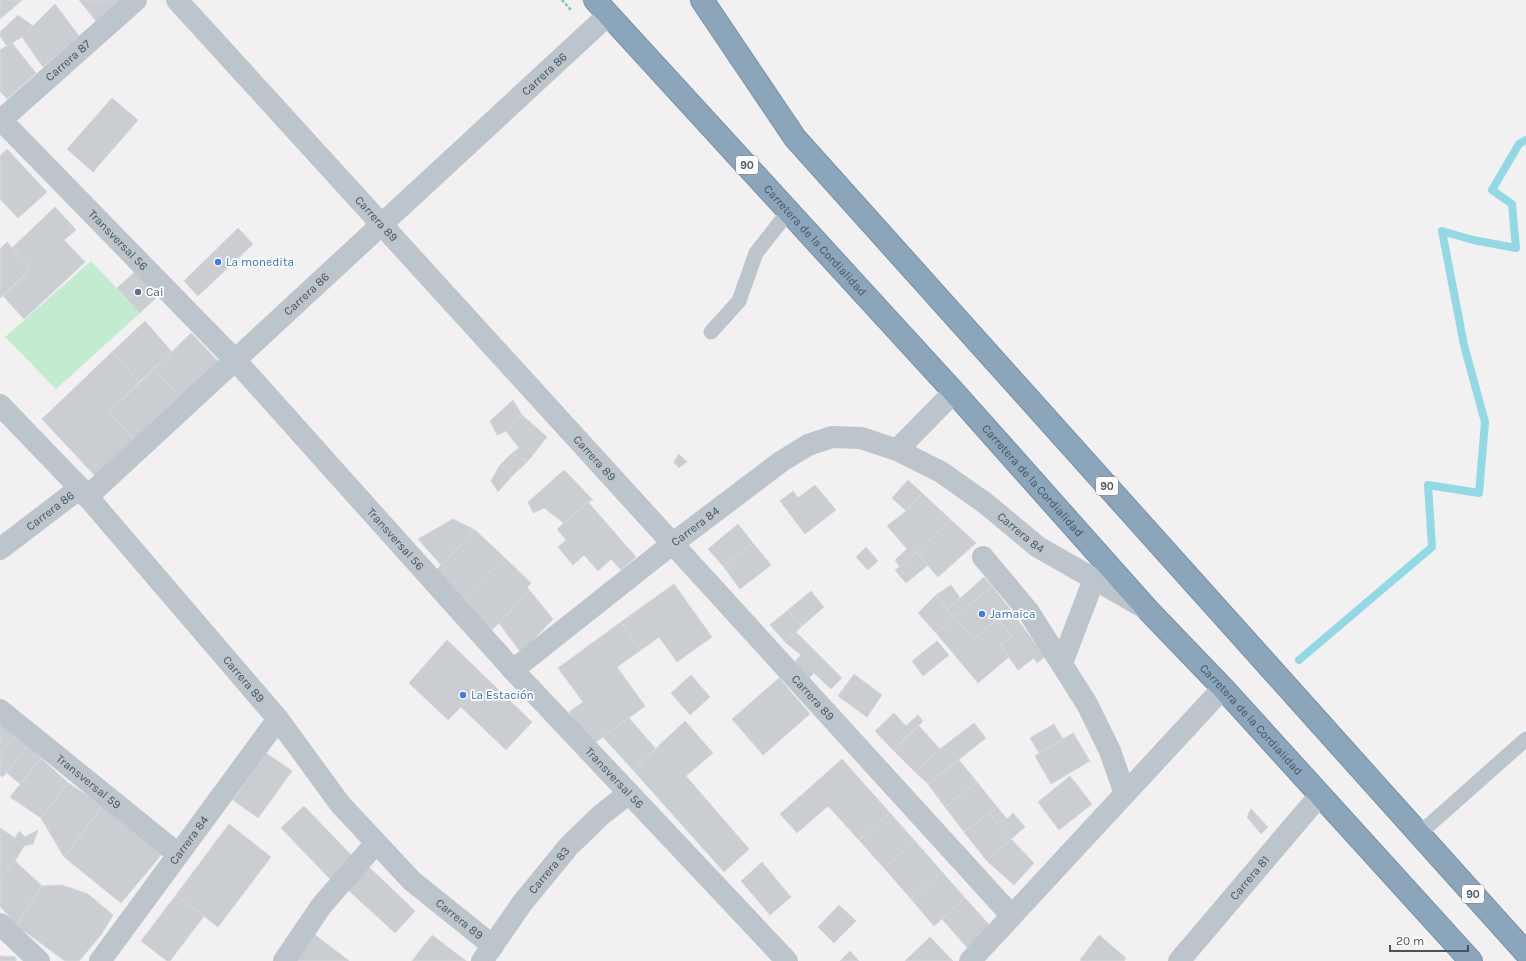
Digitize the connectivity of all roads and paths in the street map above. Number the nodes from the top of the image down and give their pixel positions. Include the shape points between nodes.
1 (136, 0) edge
2 (177, 0) edge
3 (702, 0) edge
4 (602, 7) edge
5 (0, 120) edge
6 (789, 211) junction
7 (382, 225) junction
8 (711, 332) dead end
9 (236, 361) junction
10 (954, 392) junction
11 (0, 405) edge
12 (897, 450) junction
13 (84, 493) junction
14 (672, 544) junction
15 (0, 549) edge
16 (983, 557) dead end
17 (1094, 579) junction
18 (1148, 610) junction
19 (1062, 663) junction
20 (513, 670) junction
21 (1223, 688) junction
22 (0, 710) edge
23 (278, 719) junction
24 (1526, 739) edge
25 (629, 793) junction
26 (1125, 794) junction
27 (1320, 795) junction
28 (1419, 834) junction
29 (376, 843) junction
30 (178, 854) junction
31 (1012, 916) junction
32 (0, 924) edge
33 (488, 953) edge
34 (1526, 953) edge
35 (40, 961) edge
36 (100, 961) edge
37 (284, 961) edge
38 (787, 961) edge
39 (970, 961) edge
40 (1179, 961) edge
41 (1471, 961) edge

1 - 5 street, Carrera 87
2 - 7 street, Carrera 89
3 - 28 highway, 90 via 795,138
4 - 6 highway, Carretera de la Cordialidad / 90
4 - 7 street, Carrera 86
5 - 9 street, Transversal 56
6 - 8 lane via 756,253 739,301
6 - 10 highway, Carretera de la Cordialidad / 90
7 - 9 street, Carrera 86
7 - 14 street, Carrera 89
9 - 13 street, Carrera 86
9 - 20 street, Transversal 56
10 - 12 street
10 - 18 highway, Carretera de la Cordialidad / 90
11 - 13 street, Carrera 89
12 - 14 street, Carrera 84 via 861,438 832,437 808,445 782,461
12 - 17 street, Carrera 84 via 941,472 985,503 1038,547
13 - 15 street, Carrera 86
13 - 23 street, Carrera 89
14 - 20 street, Carrera 84
14 - 31 street, Carrera 89
16 - 19 street via 1028,611
17 - 18 street, Carrera 84
17 - 19 street
18 - 21 highway, Carretera de la Cordialidad / 90
19 - 26 street via 1088,704 1110,751
20 - 25 street, Transversal 56
21 - 26 street
21 - 27 highway, Carretera de la Cordialidad / 90
22 - 30 street, Transversal 59
23 - 29 street, Carrera 89 via 340,804
23 - 30 street, Carrera 84
24 - 28 lane
25 - 33 street, Carrera 83 via 568,846 523,902
25 - 38 street, Transversal 56
26 - 31 street
27 - 40 street, Carrera 81
27 - 41 highway, Carretera de la Cordialidad / 90
28 - 34 highway, 90
29 - 33 street, Carrera 89
29 - 37 street via 322,905
30 - 36 street, Carrera 84
31 - 39 street
32 - 35 street

